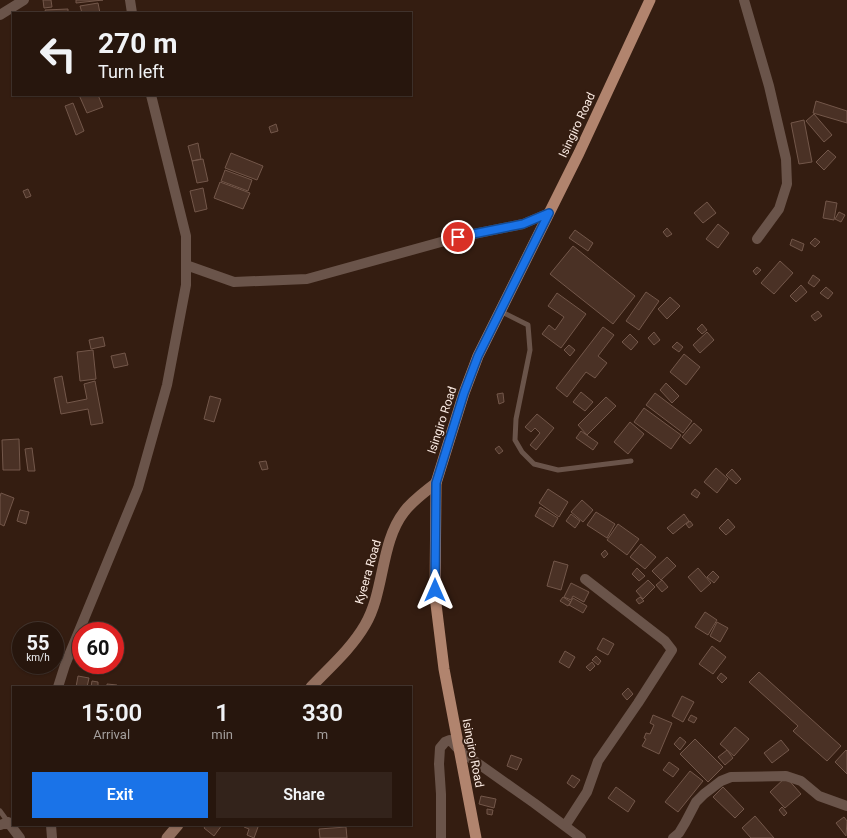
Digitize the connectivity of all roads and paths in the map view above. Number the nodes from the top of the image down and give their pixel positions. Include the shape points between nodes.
1 (24, 0) edge
2 (130, 0) edge
3 (650, 0) edge
4 (744, 0) edge
5 (132, 12) edge
6 (0, 15) edge
7 (151, 96) edge
8 (549, 213) junction
9 (757, 238) dead end
10 (186, 265) junction
11 (500, 311) junction
12 (631, 461) dead end
13 (436, 483) junction
14 (585, 579) dead end
15 (58, 686) edge
16 (312, 686) edge
17 (459, 750) junction
18 (847, 806) edge
19 (0, 811) edge
20 (4, 823) edge
21 (51, 826) edge
22 (177, 826) edge
23 (565, 826) junction
24 (20, 838) edge
25 (52, 838) edge
26 (167, 838) edge
27 (441, 838) edge
28 (476, 838) edge
29 (580, 838) edge
30 (673, 838) edge

1 - 6 street
2 - 5 street
3 - 8 main road, Isingiro Road
4 - 9 street via 769,86 786,159 787,184 779,209
7 - 10 street via 186,236
8 - 10 street via 523,224 458,237 307,279 234,282
8 - 11 main road, Isingiro Road
10 - 15 street via 186,285 167,385 138,488
11 - 12 lane via 528,326 530,350 516,419 515,440 522,452 534,464 558,470
11 - 13 main road, Isingiro Road via 478,356 464,393
13 - 16 main road, Kyeera Road via 404,512 396,527 389,543 375,603 366,624 347,650
13 - 17 main road, Isingiro Road via 435,596 444,669
14 - 23 street via 665,641 672,650 598,761 587,792
17 - 23 street
17 - 27 street via 450,740 440,748
17 - 28 main road, Isingiro Road
18 - 30 street via 819,796 801,781 786,776 731,777 721,781 696,802 679,833
19 - 20 lane
20 - 24 street
21 - 25 street
22 - 26 main road
23 - 29 street

